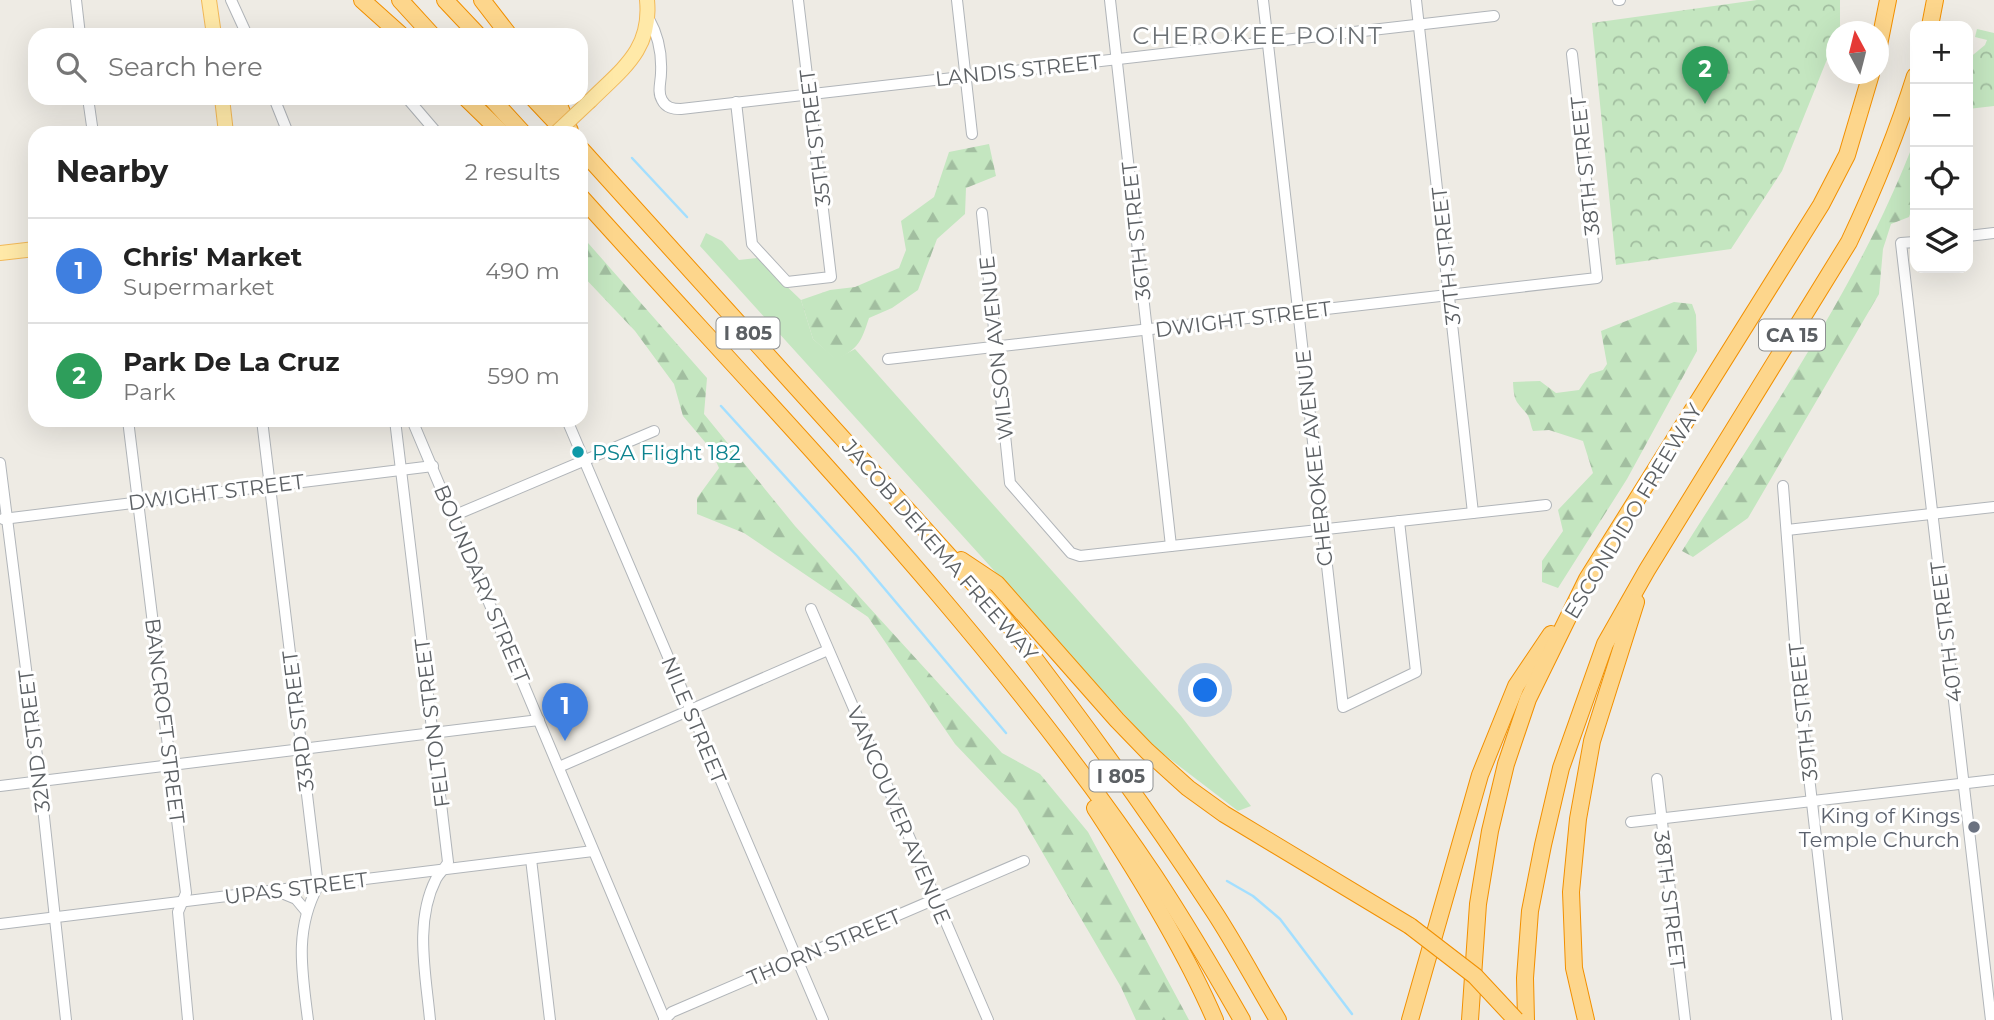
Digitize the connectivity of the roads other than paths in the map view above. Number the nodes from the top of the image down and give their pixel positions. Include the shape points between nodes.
1 (76, 0) edge
2 (209, 0) edge
3 (231, 0) edge
4 (362, 0) edge
5 (400, 0) edge
6 (445, 0) edge
7 (482, 0) edge
8 (647, 0) edge
9 (798, 0) edge
10 (957, 0) edge
11 (1110, 0) edge
12 (1263, 0) edge
13 (1416, 0) edge
14 (1888, 0) edge
15 (1935, 0) edge
16 (1494, 16) dead end
17 (649, 19) junction
18 (1884, 21) edge
19 (1931, 21) edge
20 (1419, 24) junction
21 (79, 28) edge
22 (213, 28) edge
23 (244, 28) edge
24 (393, 28) edge
25 (426, 28) edge
26 (471, 28) edge
27 (504, 28) edge
28 (1268, 42) junction
29 (1572, 54) dead end
30 (1116, 59) junction
31 (966, 76) junction
32 (1868, 84) edge
33 (1913, 84) edge
34 (810, 93) junction
35 (736, 102) junction
36 (588, 103) edge
37 (89, 105) edge
38 (223, 105) edge
39 (277, 105) edge
40 (413, 105) edge
41 (473, 105) edge
42 (497, 105) edge
43 (540, 105) edge
44 (559, 105) edge
45 (586, 105) edge
46 (92, 126) edge
47 (225, 126) edge
48 (285, 126) edge
49 (431, 126) edge
50 (495, 126) edge
51 (517, 126) edge
52 (562, 126) edge
53 (563, 126) edge
54 (566, 126) edge
55 (972, 134) dead end
56 (588, 157) edge
57 (588, 205) edge
58 (982, 214) dead end
59 (588, 216) edge
60 (1994, 233) edge
61 (1973, 235) edge
62 (1910, 242) edge
63 (28, 250) edge
64 (0, 253) edge
65 (653, 277) junction
66 (1597, 278) joint
67 (1450, 295) junction
68 (1298, 313) junction
69 (1147, 330) junction
70 (996, 347) junction
71 (888, 359) dead end
72 (129, 427) edge
73 (263, 427) edge
74 (396, 427) edge
75 (415, 427) edge
76 (570, 427) edge
77 (654, 431) dead end
78 (584, 460) junction
79 (0, 463) edge
80 (433, 466) junction
81 (402, 469) junction
82 (270, 486) junction
83 (1783, 486) dead end
84 (138, 502) junction
85 (1546, 505) dead end
86 (1994, 507) edge
87 (1473, 513) junction
88 (1933, 514) junction
89 (453, 516) junction
90 (3, 519) edge
91 (1399, 521) junction
92 (1322, 530) junction
93 (1787, 530) junction
94 (1171, 546) junction
95 (942, 547) junction
96 (1647, 570) junction
97 (1587, 579) junction
98 (811, 609) dead end
99 (828, 650) junction
100 (1020, 695) junction
101 (690, 710) junction
102 (540, 720) junction
103 (433, 732) junction
104 (302, 749) junction
105 (171, 765) junction
106 (559, 767) junction
107 (1657, 779) dead end
108 (40, 780) junction
109 (1994, 780) edge
110 (1964, 784) junction
111 (0, 786) edge
112 (1812, 801) junction
113 (1660, 818) junction
114 (1631, 822) dead end
115 (593, 851) junction
116 (531, 859) junction
117 (1024, 862) dead end
118 (444, 870) junction
119 (318, 886) junction
120 (276, 891) junction
121 (936, 899) junction
122 (183, 902) junction
123 (306, 911) junction
124 (53, 917) junction
125 (0, 924) edge
126 (796, 959) junction
127 (66, 1020) edge
128 (188, 1020) edge
129 (308, 1020) edge
130 (430, 1020) edge
131 (550, 1020) edge
132 (664, 1020) edge
133 (823, 1020) edge
134 (988, 1020) edge
135 (1215, 1020) edge
136 (1242, 1020) edge
137 (1278, 1020) edge
138 (1410, 1020) edge
139 (1471, 1020) edge
140 (1516, 1020) edge
141 (1526, 1020) edge
142 (1586, 1020) edge
143 (1685, 1020) edge
144 (1837, 1020) edge
145 (1991, 1020) edge

1 - 21 street
2 - 22 main road
3 - 23 street
4 - 24 highway
5 - 25 highway
6 - 26 highway
7 - 27 highway
8 - 17 main road
9 - 34 street, 35TH STREET
10 - 31 street
11 - 30 street, 36TH STREET
12 - 28 street, CHEROKEE AVENUE
13 - 20 street, 37TH STREET
14 - 18 highway
15 - 19 highway
16 - 20 street, LANDIS STREET
17 - 35 street, LANDIS STREET via 658,38 659,92 667,106 681,109
17 - 36 main road, bridge via 639,49
20 - 28 street, LANDIS STREET
20 - 67 street, 37TH STREET
28 - 30 street, LANDIS STREET
28 - 68 street, CHEROKEE AVENUE
29 - 66 street, 38TH STREET
30 - 31 street, LANDIS STREET
30 - 69 street, 36TH STREET
31 - 34 street, LANDIS STREET
31 - 55 street
32 - 97 highway, ESCONDIDO FREEWAY / CA 15 via 1847,155 1821,205
33 - 96 highway, ESCONDIDO FREEWAY / CA 15 via 1849,242
34 - 35 street, LANDIS STREET
34 - 35 street, 35TH STREET via 831,277 787,282 752,244
37 - 46 street
38 - 47 main road
39 - 48 street
40 - 49 street
41 - 50 highway
42 - 51 highway
43 - 52 highway
44 - 54 highway
45 - 53 main road, bridge
56 - 95 highway, JACOB DEKEMA FREEWAY / I 805
57 - 65 highway, JACOB DEKEMA FREEWAY / I 805
58 - 70 street, WILSON AVENUE
59 - 65 highway
60 - 61 street
62 - 88 street, 40TH STREET via 1901,243
63 - 64 main road
65 - 100 highway, JACOB DEKEMA FREEWAY / I 805 via 907,559
66 - 67 street, DWIGHT STREET
67 - 68 street, DWIGHT STREET
67 - 87 street, 37TH STREET
68 - 69 street, DWIGHT STREET
68 - 92 street, CHEROKEE AVENUE
69 - 70 street, DWIGHT STREET
69 - 94 street, 36TH STREET
70 - 71 street, DWIGHT STREET
70 - 94 street, WILSON AVENUE via 1010,482 1071,553 1080,556
72 - 84 street, BANCROFT STREET
73 - 82 street, 33RD STREET
74 - 81 street, FELTON STREET
75 - 80 street, BOUNDARY STREET
76 - 78 street, NILE STREET
77 - 78 street
78 - 89 street
78 - 101 street, NILE STREET
79 - 90 street, 32ND STREET
80 - 81 street, DWIGHT STREET
80 - 89 street, BOUNDARY STREET
81 - 82 street, DWIGHT STREET
81 - 103 street, FELTON STREET
82 - 84 street, DWIGHT STREET
82 - 104 street, 33RD STREET
83 - 93 street, 39TH STREET
84 - 90 street, DWIGHT STREET
84 - 105 street, BANCROFT STREET
85 - 87 street
86 - 88 street
87 - 91 street
88 - 93 street
88 - 110 street, 40TH STREET
89 - 102 street, BOUNDARY STREET
90 - 108 street, 32ND STREET
91 - 92 street
91 - 92 street, CHEROKEE AVENUE via 1416,672 1343,707
92 - 94 street
93 - 112 street, 39TH STREET
95 - 137 highway, JACOB DEKEMA FREEWAY / I 805 via 995,607 1147,813 1214,912
95 - 140 highway, bridge via 997,584 1117,720 1188,788 1410,926 1475,976
96 - 141 highway, ESCONDIDO FREEWAY / CA 15 via 1605,644 1560,768 1530,911
96 - 142 highway via 1592,741 1578,819 1571,892 1574,968
97 - 138 highway via 1516,686 1480,775
97 - 139 highway, ESCONDIDO FREEWAY / CA 15 via 1528,699 1506,764 1478,904
98 - 99 street, VANCOUVER AVENUE
99 - 101 street
99 - 121 street, VANCOUVER AVENUE
100 - 135 highway via 1102,820
100 - 136 highway, JACOB DEKEMA FREEWAY / I 805 via 1154,875
101 - 106 street
101 - 126 street, NILE STREET
102 - 103 street
102 - 106 street, BOUNDARY STREET
103 - 104 street
103 - 118 street, FELTON STREET via 448,862
104 - 105 street
104 - 119 street, 33RD STREET
105 - 108 street
105 - 122 street, BANCROFT STREET via 187,893
106 - 115 street, BOUNDARY STREET
107 - 113 street, 38TH STREET
108 - 111 street
108 - 124 street, 32ND STREET
109 - 110 street
110 - 112 street
110 - 145 street, 40TH STREET
112 - 113 street
112 - 144 street, 39TH STREET
113 - 114 street
113 - 143 street, 38TH STREET
115 - 116 street, UPAS STREET
115 - 132 street, BOUNDARY STREET
116 - 118 street, UPAS STREET
116 - 131 street
117 - 121 street, THORN STREET
118 - 119 street, UPAS STREET
118 - 130 street, FELTON STREET via 436,877 424,923
119 - 120 street, UPAS STREET
119 - 123 street
120 - 122 street, UPAS STREET
120 - 123 street via 296,899
121 - 126 street, THORN STREET
121 - 134 street, VANCOUVER AVENUE
122 - 124 street, UPAS STREET
122 - 128 street, BANCROFT STREET via 178,912
123 - 129 street via 301,958
124 - 125 street, UPAS STREET
124 - 127 street, 32ND STREET
126 - 132 street, THORN STREET
126 - 133 street, NILE STREET

